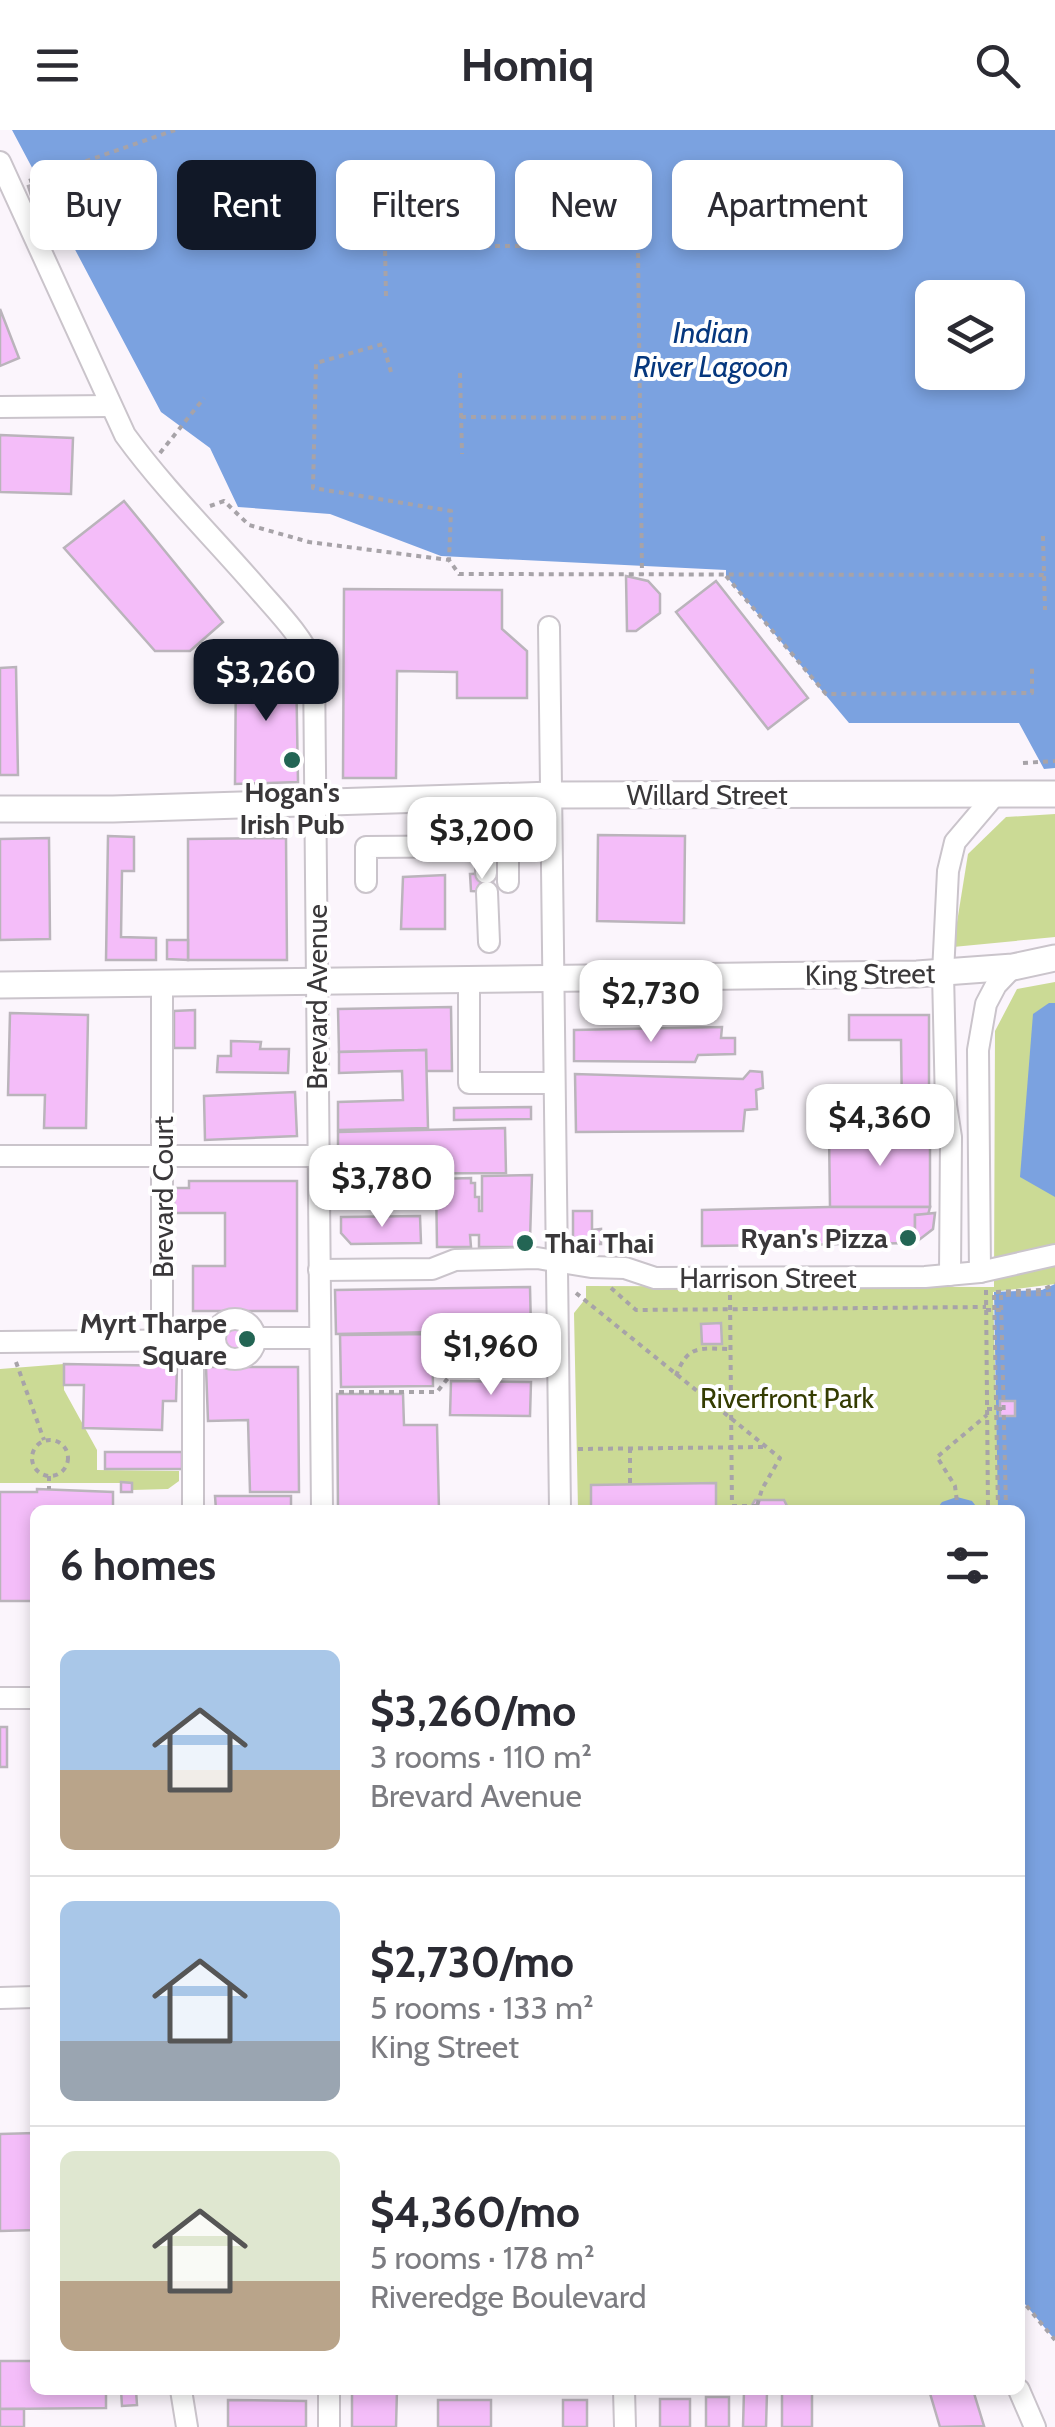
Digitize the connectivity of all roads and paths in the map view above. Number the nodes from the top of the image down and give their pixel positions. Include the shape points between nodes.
1 (175, 130) edge
2 (87, 160) edge
3 (0, 162) edge
4 (386, 296) dead end
5 (392, 372) dead end
6 (460, 373) dead end
7 (204, 398) dead end
8 (111, 406) junction
9 (0, 407) edge
10 (461, 417) junction
11 (640, 418) junction
12 (462, 454) dead end
13 (149, 468) junction
14 (191, 511) junction
15 (1043, 536) dead end
16 (449, 560) junction
17 (642, 575) junction
18 (1044, 575) junction
19 (726, 576) junction
20 (1045, 610) dead end
21 (549, 627) dead end
22 (1032, 666) dead end
23 (1055, 762) edge
24 (1023, 763) dead end
25 (552, 794) junction
26 (1055, 794) edge
27 (994, 796) junction
28 (317, 802) junction
29 (0, 809) edge
30 (486, 846) junction
31 (366, 882) dead end
32 (508, 882) dead end
33 (488, 942) dead end
34 (1055, 958) edge
35 (1012, 967) junction
36 (943, 973) junction
37 (552, 979) junction
38 (469, 980) junction
39 (318, 982) junction
40 (162, 983) junction
41 (0, 985) edge
42 (553, 1083) junction
43 (0, 1156) edge
44 (164, 1156) junction
45 (317, 1156) junction
46 (1055, 1255) edge
47 (556, 1262) junction
48 (320, 1270) junction
49 (950, 1275) junction
50 (983, 1278) junction
51 (1055, 1284) edge
52 (581, 1285) dead end
53 (608, 1286) dead end
54 (730, 1292) dead end
55 (1055, 1294) edge
56 (730, 1309) junction
57 (986, 1309) junction
58 (1002, 1310) junction
59 (320, 1338) junction
60 (162, 1340) junction
61 (0, 1342) edge
62 (731, 1349) junction
63 (16, 1362) dead end
64 (558, 1372) junction
65 (676, 1376) junction
66 (334, 1392) dead end
67 (1003, 1409) junction
68 (987, 1412) junction
69 (732, 1421) junction
70 (44, 1440) junction
71 (766, 1447) junction
72 (630, 1448) junction
73 (732, 1448) junction
74 (559, 1449) junction
75 (49, 1476) junction
76 (630, 1484) dead end
77 (49, 1489) dead end
78 (194, 1505) edge
79 (322, 1505) edge
80 (560, 1505) edge
81 (732, 1505) edge
82 (758, 1505) edge
83 (957, 1505) edge
84 (988, 1505) edge
85 (998, 1505) edge
86 (1006, 1505) edge
87 (0, 1698) edge
88 (30, 1698) edge
89 (30, 1997) edge
90 (0, 1998) edge
91 (1025, 2304) edge
92 (1055, 2340) edge
93 (182, 2395) edge
94 (329, 2395) edge
95 (624, 2395) edge
96 (1021, 2395) edge
97 (187, 2427) edge
98 (329, 2427) edge
99 (625, 2427) edge
100 (1035, 2427) edge

1 - 2 path
3 - 8 street, Brevard Avenue
4 - 11 path via 385,246 638,246
5 - 16 path via 383,344 316,363 313,488 451,512
6 - 10 path
7 - 13 path
8 - 9 street
8 - 13 street, Brevard Avenue
10 - 11 path
10 - 12 path
11 - 17 path
13 - 14 street, Brevard Avenue
14 - 16 path via 224,501 250,525 309,542
14 - 28 street, Brevard Avenue via 314,664
15 - 18 path
16 - 17 path via 459,574
17 - 19 path
18 - 19 path
18 - 20 path
19 - 22 path via 826,694 1032,693
21 - 25 street
23 - 24 path
25 - 27 main road, Willard Street
25 - 28 main road, Willard Street
25 - 37 street
26 - 27 main road, Willard Street
27 - 36 street via 956,842 948,871
28 - 29 main road, Willard Street
28 - 39 street, Brevard Avenue
30 - 31 street via 366,846
30 - 32 street via 508,846
30 - 33 street
34 - 35 main road, King Street
35 - 36 main road, King Street
35 - 50 street via 986,1004 978,1050
36 - 37 main road, King Street
36 - 49 street
37 - 38 main road, King Street
37 - 42 street
38 - 39 main road, King Street
38 - 42 street via 469,1083
39 - 40 main road, King Street
39 - 45 street, Brevard Avenue
40 - 41 main road, King Street
40 - 44 street, Brevard Court
42 - 47 street
43 - 44 street
44 - 45 street
44 - 60 street, Brevard Court
45 - 48 street, Brevard Avenue
46 - 50 street, Harrison Street
47 - 48 street, Harrison Street via 455,1260 432,1269
47 - 49 street, Harrison Street via 625,1268 655,1278
47 - 64 street
48 - 59 street, Brevard Avenue
49 - 50 street, Harrison Street
50 - 57 path
51 - 85 path via 994,1292
52 - 65 path via 573,1289 584,1301
53 - 56 path via 636,1310
54 - 56 path
55 - 58 path via 1001,1295
56 - 57 path
56 - 62 path
57 - 58 path, bridge
57 - 68 path
58 - 67 path
59 - 60 street via 255,1338 246,1322 234,1319 222,1324 215,1340
59 - 79 street, Brevard Avenue
60 - 61 street
60 - 78 street via 187,1348 193,1360
62 - 65 path via 692,1350
62 - 69 path
63 - 70 path
64 - 66 path via 452,1372 438,1392
64 - 74 street
65 - 69 path
67 - 68 path, bridge
67 - 86 path
68 - 83 path via 937,1458 955,1486
68 - 84 path
69 - 71 path
69 - 73 path
70 - 75 path via 32,1452 32,1463
70 - 75 path via 58,1442 68,1456 60,1473
71 - 73 path
71 - 82 path via 780,1458
72 - 73 path
72 - 74 path
72 - 76 path
73 - 81 path
74 - 80 street
75 - 77 path
87 - 88 street
89 - 90 street
91 - 92 path
93 - 97 street
94 - 98 street
95 - 99 street
96 - 100 street

